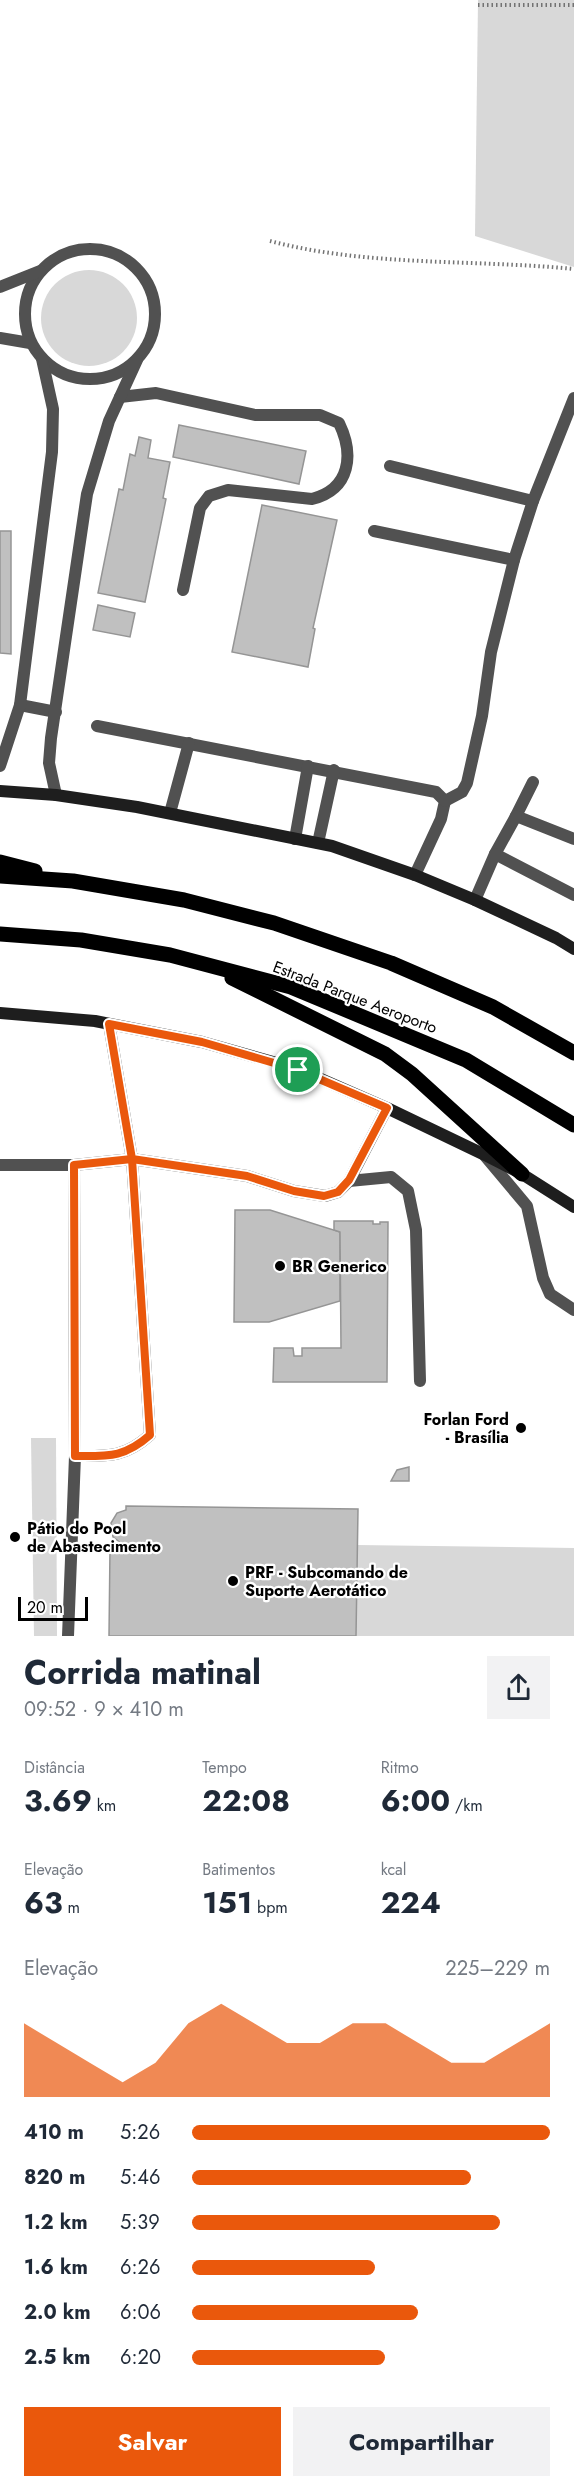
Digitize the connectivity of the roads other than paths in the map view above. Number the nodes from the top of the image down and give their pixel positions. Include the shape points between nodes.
1 (40, 271) junction
2 (0, 286) edge
3 (0, 338) edge
4 (30, 343) junction
5 (42, 359) junction
6 (137, 360) junction
7 (120, 397) junction
8 (574, 398) edge
9 (390, 466) dead end
10 (533, 501) junction
11 (374, 531) dead end
12 (514, 560) junction
13 (183, 590) dead end
14 (20, 705) junction
15 (56, 712) junction
16 (97, 726) dead end
17 (189, 743) junction
18 (0, 766) edge
19 (308, 766) junction
20 (334, 770) junction
21 (533, 783) dead end
22 (0, 791) edge
23 (56, 795) junction
24 (445, 801) junction
25 (170, 813) junction
26 (516, 816) junction
27 (295, 839) junction
28 (574, 839) edge
29 (318, 843) junction
30 (495, 854) junction
31 (0, 862) edge
32 (415, 875) junction
33 (0, 876) edge
34 (73, 881) junction
35 (574, 896) edge
36 (475, 900) junction
37 (0, 934) edge
38 (574, 949) edge
39 (196, 962) junction
40 (0, 1013) edge
41 (109, 1024) junction
42 (574, 1053) edge
43 (387, 1108) junction
44 (574, 1125) edge
45 (485, 1155) junction
46 (132, 1159) junction
47 (0, 1165) edge
48 (74, 1165) junction
49 (522, 1174) junction
50 (349, 1180) junction
51 (574, 1207) edge
52 (574, 1310) edge
53 (420, 1381) dead end
54 (75, 1456) junction
55 (68, 1636) edge

1 - 2 street
1 - 4 street via 27,293 24,318
1 - 6 street via 58,256 80,248 104,249 125,258 142,274 155,306 150,340
3 - 4 street
4 - 5 street
5 - 6 street via 63,374 89,379 115,375
5 - 14 street via 53,409 52,452
6 - 7 street
7 - 13 street via 156,393 255,415 320,415 339,423 347,439 349,458 342,478 323,496 312,499 228,490 209,496 200,508
7 - 15 street via 87,494
8 - 10 street
9 - 10 street
10 - 12 street
11 - 12 street
12 - 24 street via 491,652 467,783 462,792
14 - 15 street
14 - 18 street
15 - 23 street via 49,763
16 - 17 street
17 - 19 street
17 - 25 street
19 - 20 street
19 - 27 street
20 - 24 street via 436,792
20 - 29 street
21 - 26 street
22 - 23 street
23 - 25 street
24 - 32 street via 441,819
25 - 27 street
26 - 28 street
26 - 30 street
27 - 29 street
29 - 32 street
30 - 35 street
30 - 36 street
31 - 34 main road
32 - 36 street
33 - 34 main road
34 - 42 main road via 184,900 274,923 391,963 493,1007
36 - 38 street
37 - 39 main road, Estrada Parque Aeroporto via 81,940
39 - 44 main road, Estrada Parque Aeroporto via 291,987 466,1060
39 - 49 main road via 385,1054
40 - 41 street
41 - 43 street via 202,1042 298,1070
41 - 46 street
43 - 45 street
43 - 50 street
45 - 49 street
45 - 52 street via 527,1206 550,1294
46 - 48 street
46 - 50 street via 247,1176 324,1196 338,1192
46 - 54 street via 150,1435 136,1448 116,1456
47 - 48 street
48 - 54 street
49 - 51 street
50 - 53 street via 391,1177 408,1191 416,1230
54 - 55 street

